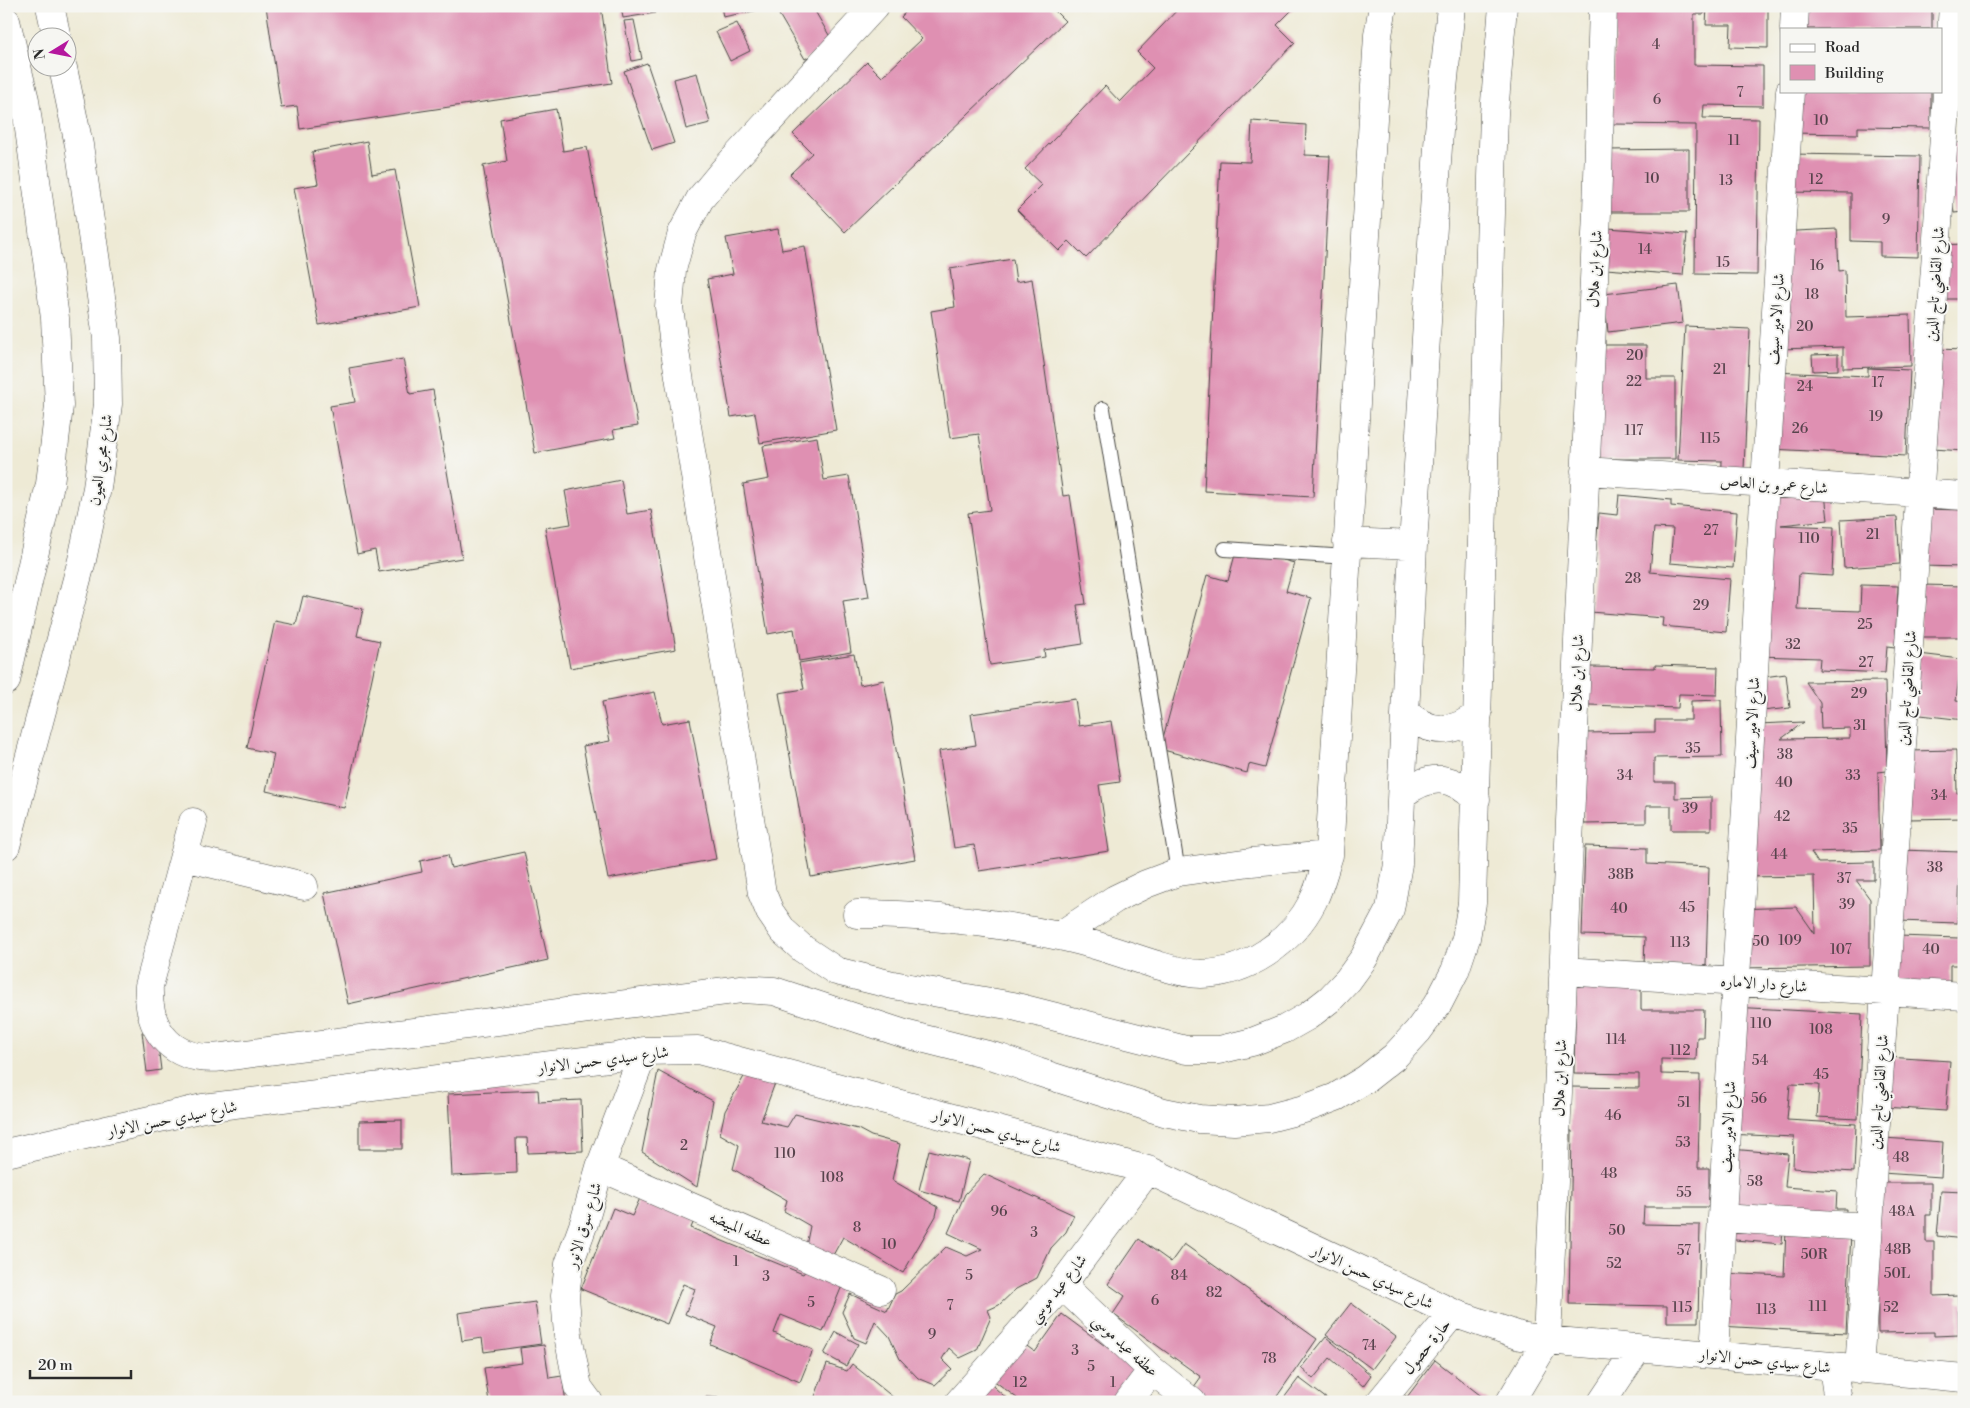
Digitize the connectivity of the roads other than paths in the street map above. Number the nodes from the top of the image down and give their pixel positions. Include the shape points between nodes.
1 (50, 6) edge
2 (876, 6) edge
3 (1383, 6) edge
4 (1451, 6) edge
5 (1503, 6) edge
6 (1603, 6) edge
7 (1796, 6) edge
8 (1953, 6) edge
9 (6, 20) edge
10 (55, 28) edge
11 (1794, 28) edge
12 (65, 78) edge
13 (1790, 92) edge
14 (1103, 409) dead end
15 (1585, 471) junction
16 (1765, 483) junction
17 (1920, 493) junction
18 (1964, 496) edge
19 (1413, 545) junction
20 (1225, 549) dead end
21 (1347, 550) junction
22 (6, 681) edge
23 (1406, 713) junction
24 (1478, 714) junction
25 (1403, 794) junction
26 (1476, 798) junction
27 (193, 822) dead end
28 (6, 846) edge
29 (1329, 855) junction
30 (184, 857) junction
31 (1178, 872) junction
32 (304, 886) dead end
33 (856, 914) dead end
34 (1059, 936) junction
35 (836, 971) junction
36 (1563, 971) junction
37 (1736, 982) junction
38 (1885, 991) junction
39 (1964, 996) edge
40 (826, 1009) junction
41 (644, 1051) junction
42 (6, 1153) edge
43 (600, 1167) junction
44 (1148, 1170) junction
45 (1722, 1218) junction
46 (1869, 1227) junction
47 (1062, 1286) junction
48 (881, 1290) dead end
49 (1453, 1314) junction
50 (1547, 1340) junction
51 (1638, 1348) junction
52 (1714, 1354) junction
53 (1846, 1368) junction
54 (1152, 1370) junction
55 (1964, 1378) edge
56 (589, 1402) edge
57 (959, 1402) edge
58 (1128, 1402) edge
59 (1192, 1402) edge
60 (1380, 1402) edge
61 (1510, 1402) edge
62 (1602, 1402) edge
63 (1838, 1402) edge

1 - 10 street
2 - 35 street via 700,199 682,233 672,270 669,307 762,893 783,931 802,949
3 - 21 street via 1378,35
4 - 19 street via 1439,131
5 - 24 street via 1494,114
6 - 15 street, شارع ابن هلال
7 - 11 street
8 - 17 street, شارع القاضي تاج الدين
9 - 22 street via 25,100 55,318 59,406 50,484
12 - 28 street, شارع مجري العيون via 79,145 107,338 108,404 97,488 82,560
13 - 16 street, شارع الامير سيف
14 - 31 lane
15 - 16 street, شارع عمرو بن العاص
15 - 36 street, شارع ابن هلال
16 - 17 street, شارع عمرو بن العاص
16 - 37 street, شارع الامير سيف
17 - 18 street, شارع عمرو بن العاص
17 - 38 street, شارع القاضي تاج الدين
19 - 21 street
19 - 23 street
20 - 21 lane
21 - 29 street
23 - 24 street via 1416,722 1442,730 1462,725
23 - 25 street
24 - 26 street
25 - 26 street via 1414,785 1440,779 1454,782
25 - 35 street via 1398,864 1390,909 1364,958 1330,999 1308,1016 1252,1042 1219,1050 1186,1050 1013,1006 893,985
26 - 40 street via 1472,903 1466,938 1455,971 1439,1002 1394,1057 1336,1097 1304,1109 1269,1118 1234,1121 1164,1112 1000,1058 905,1034
27 - 30 street
29 - 31 street
29 - 34 street via 1322,879 1302,920 1268,952 1247,964 1224,971 1200,974 1173,969
30 - 32 street
30 - 40 street via 149,986 148,1004 152,1021 161,1036 189,1056 206,1060 223,1058 741,989 774,991
31 - 34 street via 1115,899
33 - 34 street via 947,918
35 - 40 street
36 - 37 street, شارع دار الاماره
36 - 50 street, شارع ابن هلال
37 - 38 street, شارع دار الاماره
37 - 45 street, شارع الامير سيف
38 - 39 street, شارع دار الاماره
38 - 46 street, شارع القاضي تاج الدين
41 - 42 street, شارع سيدي حسن الانوار via 203,1108
41 - 43 street, شارع سوق الانور
41 - 44 street, شارع سيدي حسن الانوار via 698,1050
43 - 48 street, عطفه المبيضه
43 - 56 street, شارع سوق الانور via 569,1264 565,1296 573,1367 578,1386
44 - 47 street, شارع عيد موسي
44 - 49 street, شارع سيدي حسن الانوار
45 - 46 street
45 - 52 street, شارع الامير سيف
46 - 53 street, شارع القاضي تاج الدين
47 - 54 street, عطفه عيد موسي
47 - 57 street, شارع عيد موسي
49 - 50 street, شارع سيدي حسن الانوار via 1520,1336
49 - 60 street, حارة حصول
50 - 51 street, شارع سيدي حسن الانوار
50 - 61 street
51 - 52 street, شارع سيدي حسن الانوار
51 - 62 street
52 - 53 street, شارع سيدي حسن الانوار
53 - 55 street, شارع سيدي حسن الانوار
53 - 63 street, شارع القاضي تاج الدين
54 - 58 street
54 - 59 street, عطفه عيد موسي

